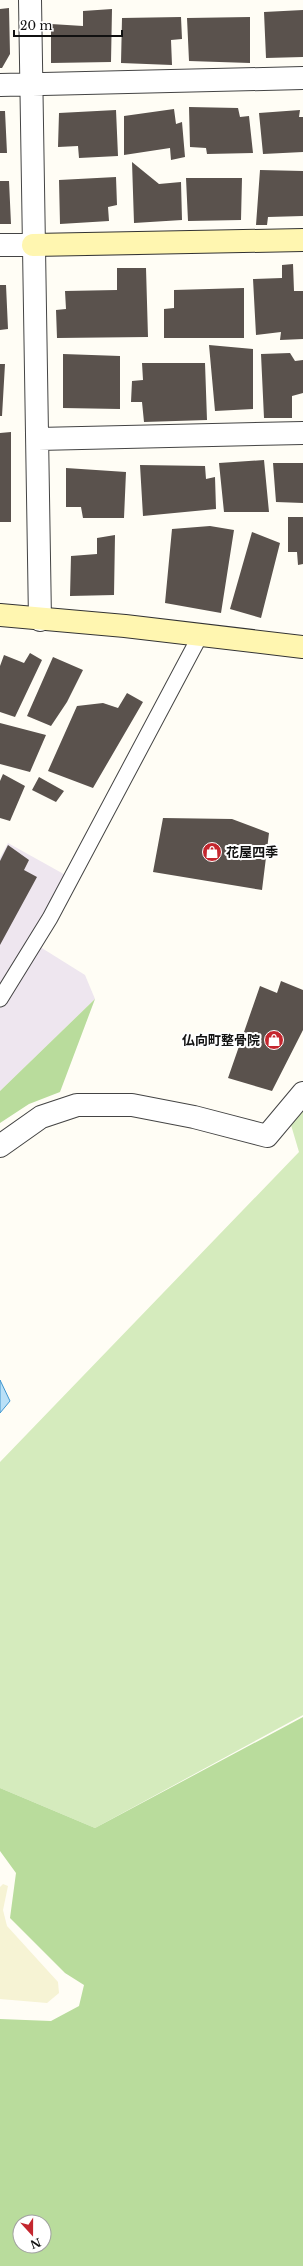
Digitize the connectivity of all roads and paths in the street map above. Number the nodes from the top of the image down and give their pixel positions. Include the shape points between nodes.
1 (30, 0) edge
2 (303, 78) edge
3 (31, 84) junction
4 (0, 85) edge
5 (303, 240) edge
6 (33, 245) junction
7 (0, 246) edge
8 (303, 433) edge
9 (38, 439) junction
10 (0, 615) edge
11 (40, 620) junction
12 (201, 634) junction
13 (303, 647) edge
14 (0, 999) edge
15 (303, 1093) edge
16 (0, 1146) edge

1 - 3 street
2 - 3 street
3 - 4 street
3 - 6 street
5 - 6 street
6 - 7 street
6 - 9 street
8 - 9 street
9 - 11 street
10 - 11 street
11 - 12 street
12 - 13 street
12 - 14 lane via 50,918
15 - 16 street via 267,1136 194,1117 132,1105 77,1105 41,1117

